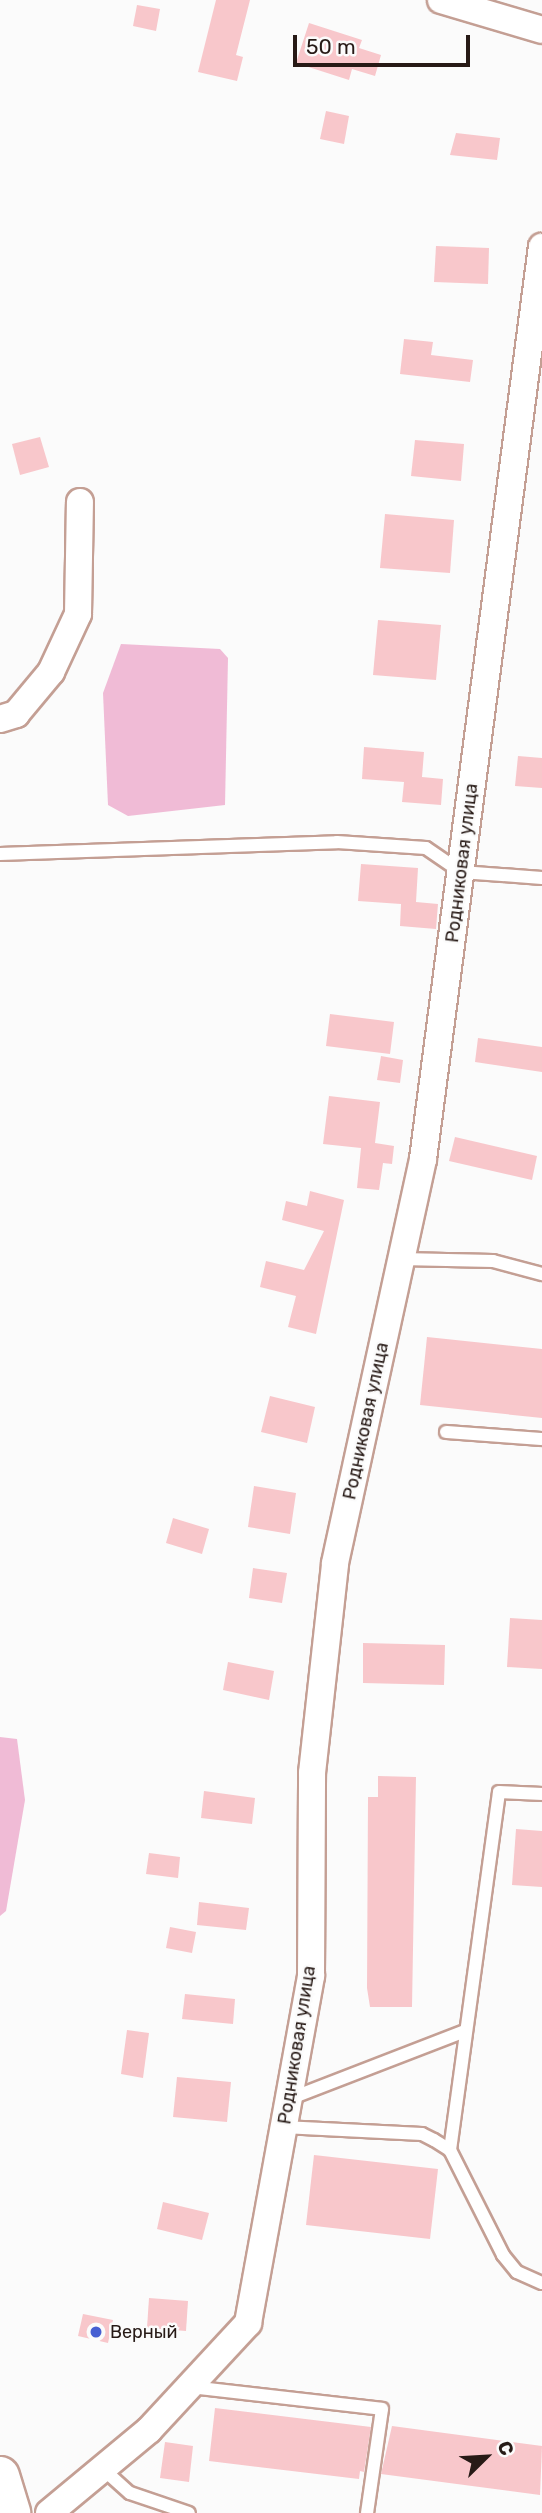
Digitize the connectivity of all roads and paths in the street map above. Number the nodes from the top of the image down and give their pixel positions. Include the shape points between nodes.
1 (441, 0) edge
2 (542, 30) edge
3 (542, 247) edge
4 (80, 502) dead end
5 (0, 719) edge
6 (0, 854) edge
7 (461, 872) junction
8 (542, 878) edge
9 (401, 1259) junction
10 (542, 1274) edge
11 (446, 1432) dead end
12 (542, 1439) edge
13 (542, 1794) edge
14 (466, 2031) junction
15 (289, 2099) junction
16 (283, 2127) junction
17 (450, 2150) junction
18 (542, 2283) edge
19 (189, 2386) junction
20 (103, 2469) junction
21 (0, 2476) edge
22 (11, 2513) edge
23 (49, 2513) edge
24 (189, 2513) edge
25 (367, 2513) edge

1 - 2 street
3 - 7 street, Родниковая улица
4 - 5 street via 78,614 51,672 16,714
6 - 7 lane via 337,842 426,848
7 - 8 lane
7 - 9 street, Родниковая улица via 423,1159
9 - 10 lane via 493,1261
9 - 15 street, Родниковая улица via 335,1563 312,1773 311,1976
11 - 12 lane
13 - 14 lane via 499,1792
14 - 15 lane
14 - 17 lane
15 - 16 street, Родниковая улица
16 - 17 lane via 422,2134
16 - 19 street, Родниковая улица via 248,2323
17 - 18 lane via 503,2255 517,2272
19 - 20 street, Родниковая улица via 149,2430
19 - 25 lane via 382,2409
20 - 23 street, Родниковая улица
20 - 24 lane via 130,2493
21 - 22 main road

